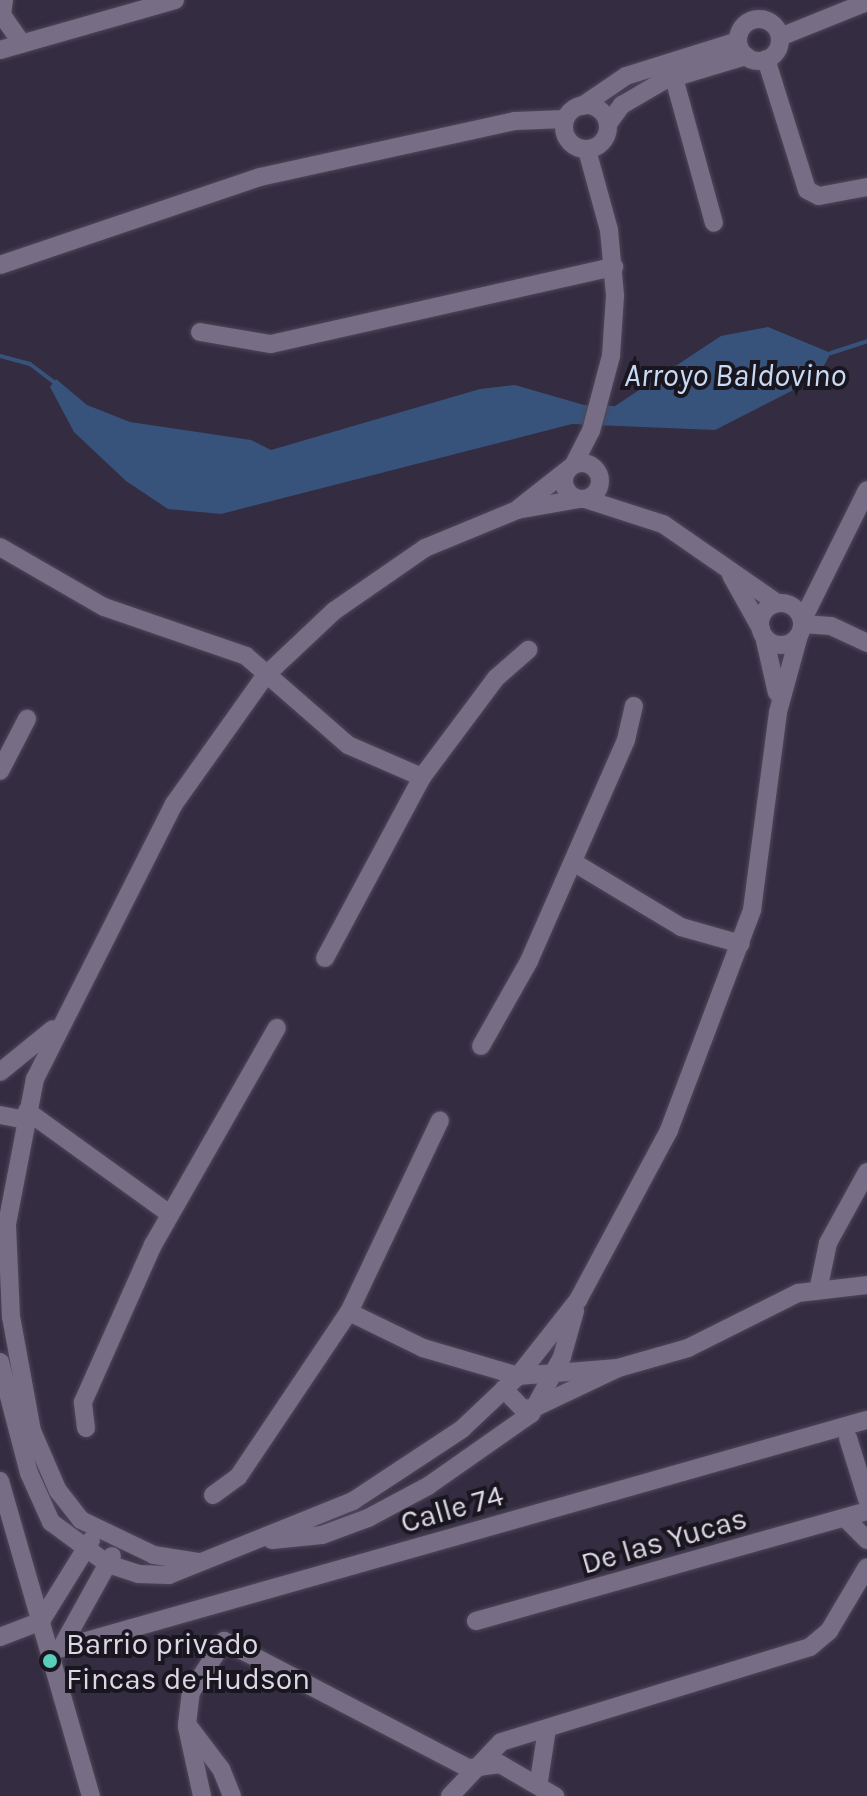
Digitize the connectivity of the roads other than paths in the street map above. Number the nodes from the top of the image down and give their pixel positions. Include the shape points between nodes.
1 (175, 0) edge
2 (2, 1) edge
3 (867, 2) edge
4 (780, 37) junction
5 (22, 44) junction
6 (742, 48) junction
7 (0, 50) edge
8 (766, 59) junction
9 (674, 78) junction
10 (582, 106) junction
11 (565, 119) junction
12 (608, 124) junction
13 (587, 150) junction
14 (867, 187) edge
15 (714, 223) dead end
16 (0, 265) edge
17 (614, 267) junction
18 (200, 332) dead end
19 (591, 431) junction
20 (570, 468) junction
21 (599, 475) junction
22 (867, 490) edge
23 (582, 499) junction
24 (517, 510) junction
25 (635, 511) junction
26 (0, 547) edge
27 (826, 564) junction
28 (727, 569) junction
29 (780, 603) junction
30 (801, 627) junction
31 (763, 632) junction
32 (867, 643) edge
33 (528, 650) dead end
34 (265, 676) junction
35 (634, 706) dead end
36 (778, 712) junction
37 (27, 719) dead end
38 (0, 771) edge
39 (422, 777) junction
40 (573, 862) junction
41 (741, 944) junction
42 (325, 958) dead end
43 (56, 1028) junction
44 (277, 1028) dead end
45 (481, 1046) dead end
46 (1, 1068) edge
47 (33, 1088) junction
48 (0, 1115) edge
49 (26, 1116) junction
50 (440, 1120) dead end
51 (867, 1172) edge
52 (170, 1214) junction
53 (867, 1285) edge
54 (819, 1286) junction
55 (578, 1300) junction
56 (349, 1312) junction
57 (0, 1362) edge
58 (618, 1368) junction
59 (554, 1376) junction
60 (511, 1382) junction
61 (536, 1407) junction
62 (867, 1420) edge
63 (86, 1428) dead end
64 (848, 1438) dead end
65 (0, 1481) edge
66 (213, 1495) dead end
67 (867, 1499) edge
68 (867, 1511) edge
69 (845, 1518) junction
70 (97, 1531) junction
71 (264, 1540) junction
72 (867, 1540) edge
73 (119, 1542) junction
74 (85, 1551) junction
75 (198, 1562) junction
76 (108, 1564) junction
77 (867, 1567) edge
78 (41, 1621) junction
79 (476, 1621) dead end
80 (0, 1637) edge
81 (56, 1649) junction
82 (187, 1724) junction
83 (547, 1729) junction
84 (468, 1768) junction
85 (539, 1781) junction
86 (91, 1796) edge
87 (202, 1796) edge
88 (232, 1796) edge
89 (450, 1796) edge
90 (555, 1796) edge

1 - 5 street
2 - 5 street via 2,15
3 - 4 street
4 - 6 street via 761,19 747,22
4 - 8 street
5 - 7 street
6 - 8 street
6 - 9 street
6 - 10 street via 626,76
8 - 14 street via 807,190 819,196
9 - 12 street via 634,96
9 - 15 street
10 - 11 street
10 - 12 street via 596,108
11 - 13 street via 568,141
11 - 16 street via 515,121 260,177
12 - 13 street via 605,138
13 - 17 street
17 - 18 street via 271,344
17 - 19 street via 611,356
19 - 20 street
19 - 21 street
20 - 21 street
20 - 23 street via 567,491
20 - 24 street
21 - 23 street
21 - 25 street
22 - 27 street
23 - 24 street
23 - 25 street
24 - 34 street via 390,571
25 - 28 street
26 - 34 street via 104,607 228,646
27 - 29 street
27 - 30 street
28 - 29 street
28 - 31 street
29 - 30 street
29 - 31 street via 762,616
30 - 31 street via 782,645
30 - 32 street via 831,626
30 - 36 street
31 - 36 street
33 - 39 street via 496,678
34 - 39 street via 348,745
34 - 43 street via 174,804
35 - 40 street
36 - 41 street via 752,910
37 - 38 street
39 - 42 street
40 - 41 street via 681,927
40 - 45 street
41 - 55 street via 669,1130
43 - 46 street
43 - 47 street
44 - 52 street
46 - 47 street
47 - 49 street
48 - 49 street
49 - 52 street
49 - 70 street via 7,1224 22,1385 58,1491
50 - 56 street
51 - 54 street via 828,1243
52 - 63 street via 83,1402
53 - 54 street
54 - 58 street via 688,1348
55 - 59 street
55 - 60 street
56 - 60 street
56 - 66 street via 238,1477
57 - 74 street via 29,1473 51,1522
58 - 59 street
58 - 61 street
59 - 60 street
59 - 61 street
60 - 61 street via 523,1409
60 - 71 street via 399,1477
61 - 71 street via 428,1486 368,1518 322,1535
62 - 81 street, Calle 74
64 - 67 street
65 - 78 street
68 - 69 street, De las Yucas
69 - 72 street
69 - 79 street, De las Yucas
70 - 73 street
70 - 74 street
71 - 75 street
73 - 75 street
73 - 76 street
74 - 76 street
74 - 78 street
75 - 76 street via 169,1575
76 - 81 street
77 - 83 street via 829,1631 810,1647
78 - 80 street
78 - 81 street
81 - 86 street
82 - 84 street via 191,1692 224,1641
82 - 87 street
82 - 88 street via 221,1769
83 - 84 street via 501,1742
83 - 85 street
84 - 85 street via 500,1764
84 - 89 street
85 - 90 street

